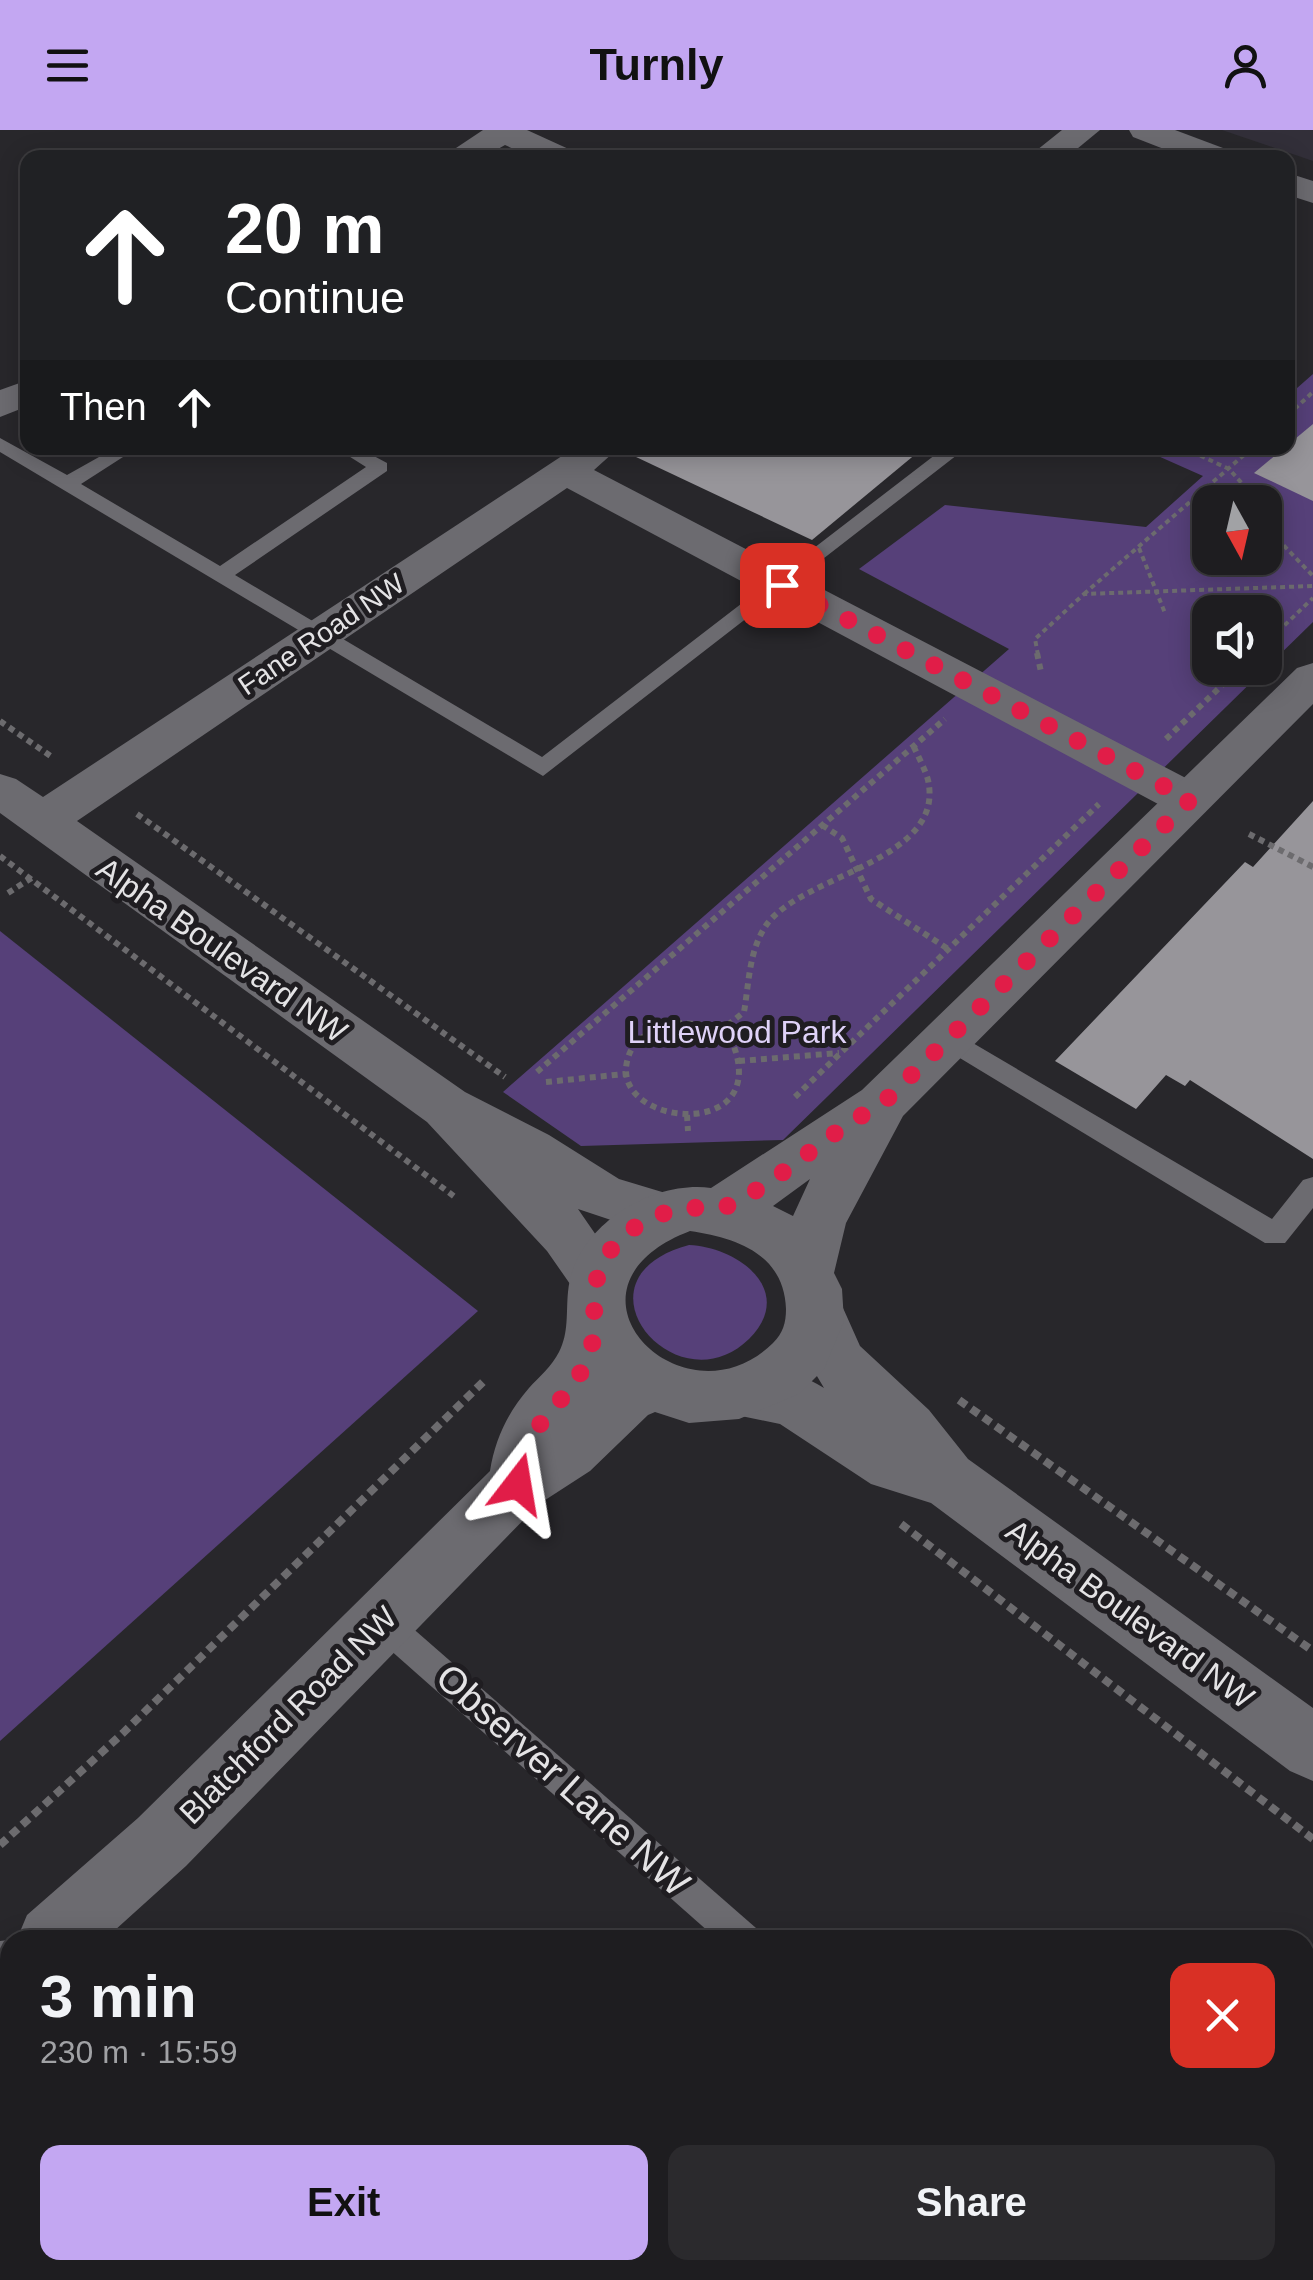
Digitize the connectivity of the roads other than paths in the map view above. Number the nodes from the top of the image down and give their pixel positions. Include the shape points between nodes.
1 (1084, 130) edge
2 (502, 131) edge
3 (1151, 131) edge
4 (470, 150) edge
5 (544, 150) edge
6 (1055, 150) edge
7 (1198, 150) edge
8 (0, 444) edge
9 (116, 455) edge
10 (358, 455) edge
11 (947, 455) edge
12 (583, 459) edge
13 (66, 484) junction
14 (221, 576) junction
15 (782, 585) junction
16 (321, 634) junction
17 (1313, 678) edge
18 (0, 790) edge
19 (1190, 800) junction
20 (42, 821) junction
21 (948, 1039) junction
22 (881, 1105) junction
23 (446, 1107) junction
24 (1313, 1188) edge
25 (722, 1209) junction
26 (662, 1214) junction
27 (812, 1288) junction
28 (596, 1298) junction
29 (653, 1386) junction
30 (738, 1393) junction
31 (947, 1479) junction
32 (518, 1484) junction
33 (382, 1622) junction
34 (1313, 1748) edge
35 (63, 1930) edge
36 (733, 1930) edge

1 - 6 street
2 - 4 street
2 - 5 street
3 - 7 street
8 - 13 lane
9 - 13 lane
10 - 14 lane via 380,467
11 - 15 lane
12 - 15 street
12 - 16 street, Fane Road NW
13 - 14 lane
14 - 16 lane
15 - 16 lane via 543,768
15 - 19 street
16 - 20 street, Fane Road NW
17 - 19 street
18 - 20 street, Alpha Boulevard NW
19 - 21 street
20 - 23 street, Alpha Boulevard NW
21 - 22 street
21 - 24 lane via 1275,1235
22 - 25 street
22 - 27 street via 871,1135 820,1214
23 - 26 street, Alpha Boulevard NW via 603,1198
23 - 28 street, Alpha Boulevard NW via 567,1236
25 - 26 street
25 - 27 street via 767,1224 790,1244
26 - 28 street via 618,1241
27 - 30 street via 804,1346 759,1386
27 - 31 street, Alpha Boulevard NW via 824,1343 843,1372 909,1430
28 - 29 street via 616,1360
28 - 32 street via 592,1352 536,1424 522,1452
29 - 30 street via 695,1397
29 - 32 street, Blatchford Road NW via 628,1396 569,1452
30 - 31 street, Alpha Boulevard NW via 790,1399 892,1465
31 - 34 street, Alpha Boulevard NW
32 - 33 street, Blatchford Road NW
33 - 35 street, Blatchford Road NW via 162,1842
33 - 36 lane, Observer Lane NW

